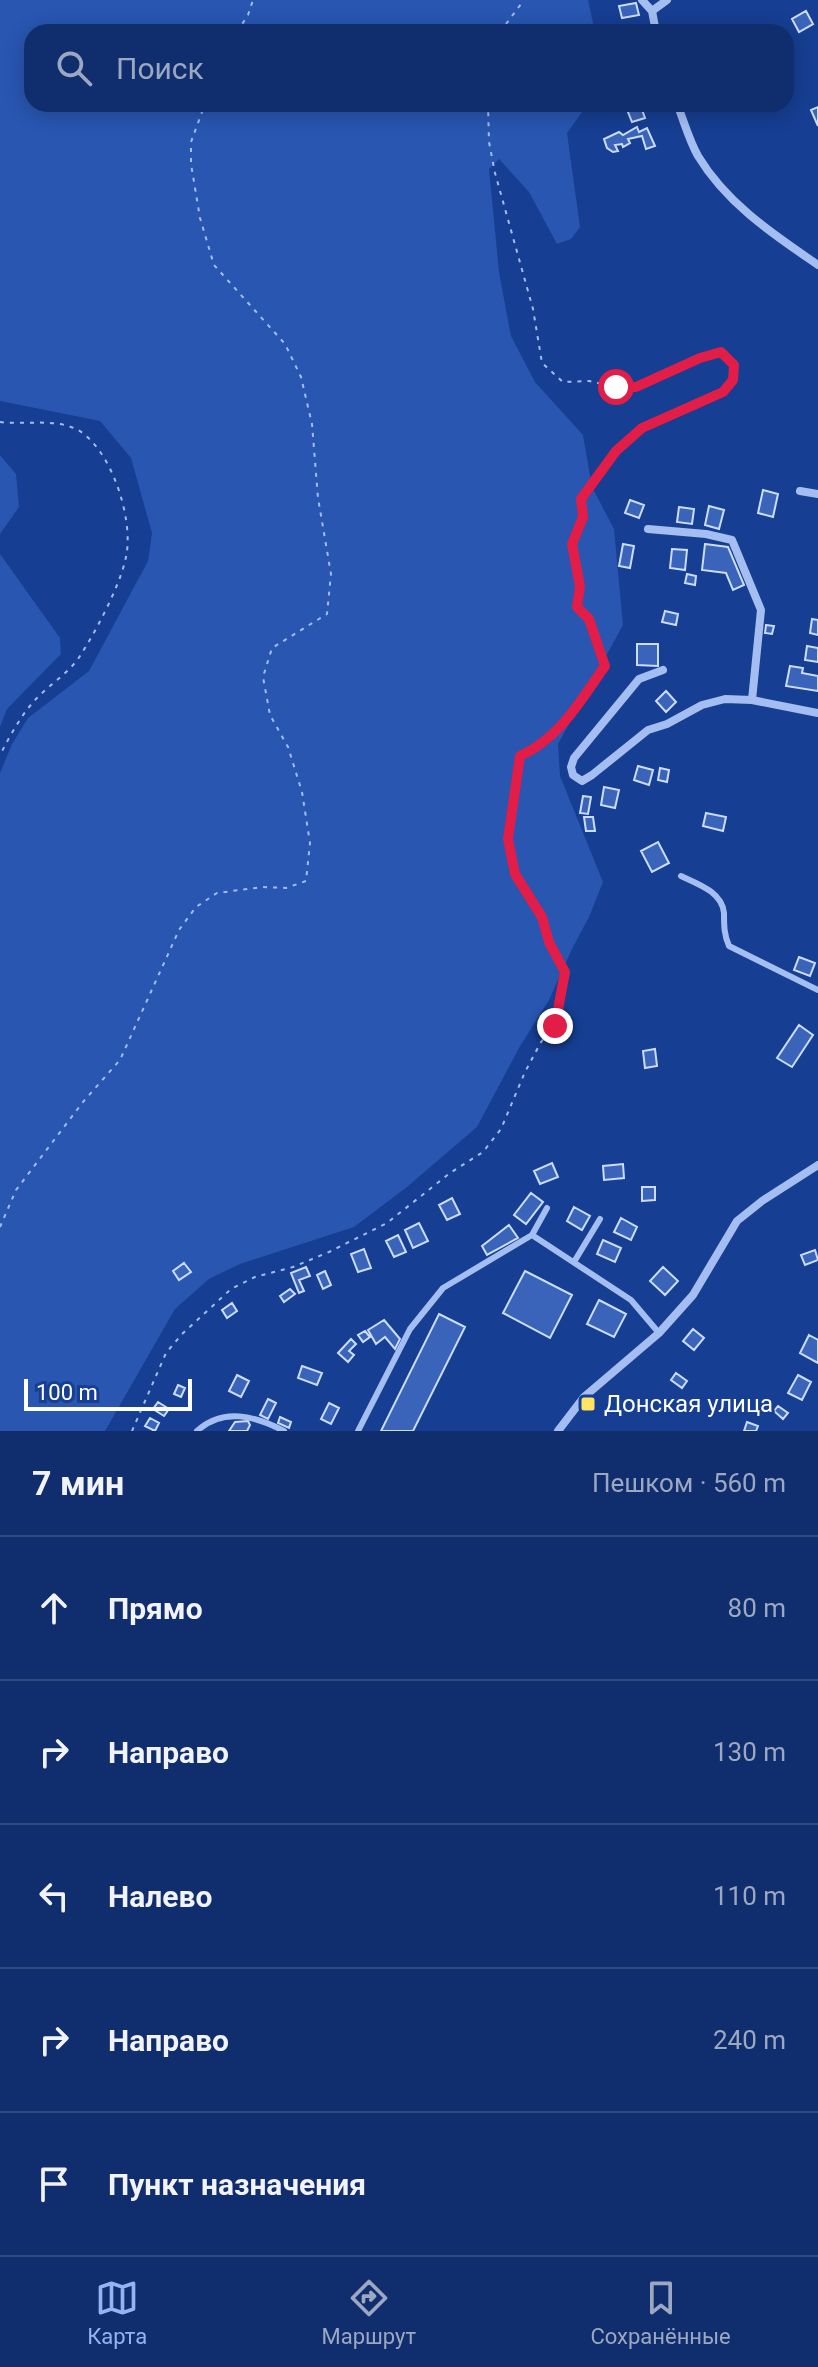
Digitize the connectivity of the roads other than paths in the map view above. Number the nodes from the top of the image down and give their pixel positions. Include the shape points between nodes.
1 (642, 0) edge
2 (667, 0) edge
3 (652, 11) junction
4 (654, 24) edge
5 (680, 112) edge
6 (818, 265) edge
7 (800, 491) dead end
8 (818, 494) edge
9 (648, 529) dead end
10 (663, 670) dead end
11 (752, 700) junction
12 (818, 713) edge
13 (681, 876) dead end
14 (818, 990) edge
15 (818, 1165) edge
16 (547, 1208) dead end
17 (600, 1219) dead end
18 (532, 1235) junction
19 (574, 1262) junction
20 (659, 1333) junction
21 (268, 1428) edge
22 (197, 1431) edge
23 (284, 1431) edge
24 (358, 1431) edge
25 (558, 1431) edge

1 - 3 street
2 - 3 street
3 - 4 street
5 - 6 street via 697,155 720,186 759,225
7 - 8 street
9 - 11 street via 732,540 761,610
10 - 11 street via 639,679 574,758 573,775 582,781 648,730 702,705
11 - 12 street
13 - 14 lane via 719,898 729,946
15 - 20 street via 737,1221 693,1295
16 - 18 lane
17 - 19 lane
18 - 19 lane
18 - 24 lane via 443,1288 410,1329
19 - 20 lane via 631,1300
20 - 25 street via 584,1397
21 - 22 lane via 245,1415 225,1415
21 - 23 lane

